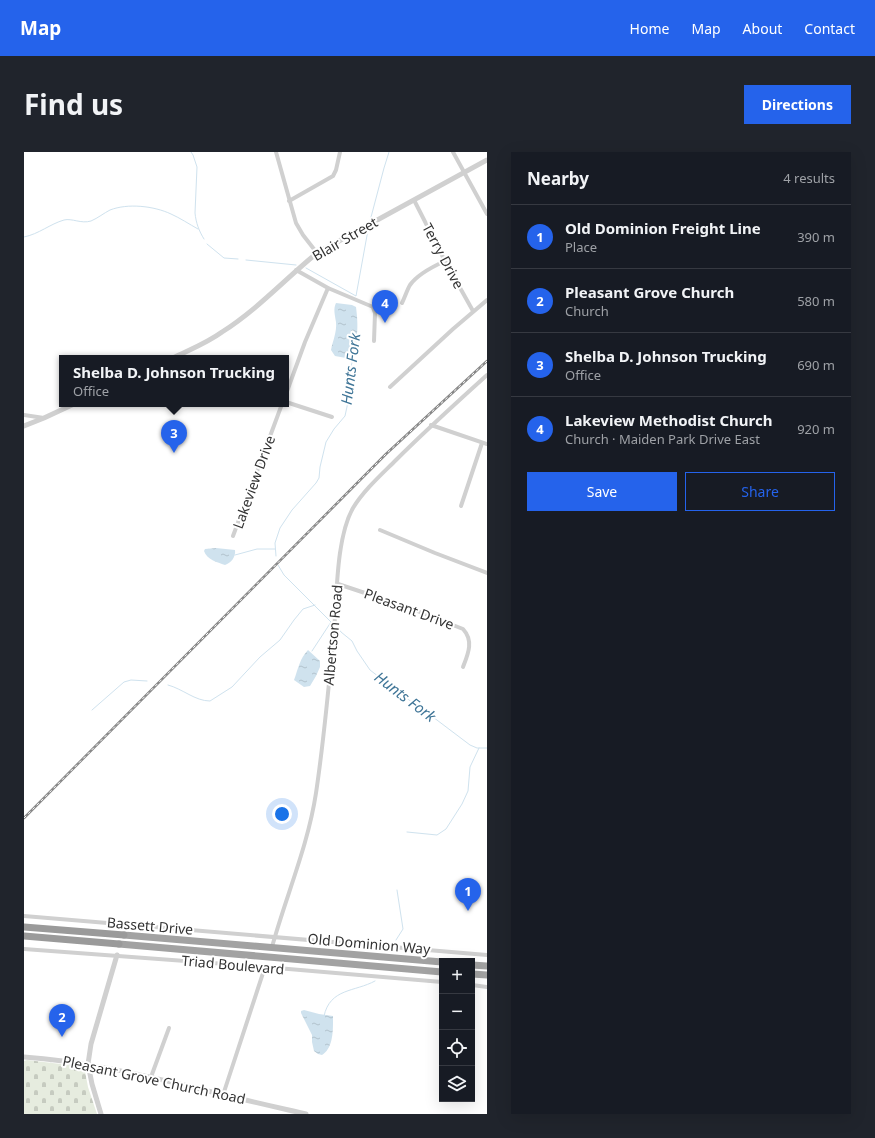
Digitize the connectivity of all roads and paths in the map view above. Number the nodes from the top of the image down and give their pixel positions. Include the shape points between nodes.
1 (276, 152) edge
2 (279, 152) edge
3 (340, 152) edge
4 (453, 152) edge
5 (277, 158) junction
6 (487, 160) edge
7 (464, 172) junction
8 (414, 200) junction
9 (289, 201) junction
10 (487, 214) edge
11 (317, 253) junction
12 (445, 261) junction
13 (296, 270) junction
14 (328, 288) junction
15 (487, 300) edge
16 (402, 303) dead end
17 (473, 311) junction
18 (374, 341) dead end
19 (179, 355) edge
20 (487, 375) edge
21 (289, 386) edge
22 (390, 387) dead end
23 (289, 403) edge
24 (68, 407) edge
25 (281, 407) edge
26 (24, 415) edge
27 (332, 417) dead end
28 (44, 418) junction
29 (431, 425) junction
30 (24, 426) edge
31 (482, 443) junction
32 (487, 444) edge
33 (461, 506) dead end
34 (380, 530) dead end
35 (233, 536) dead end
36 (487, 573) edge
37 (338, 584) junction
38 (463, 667) dead end
39 (24, 916) edge
40 (24, 926) edge
41 (24, 936) edge
42 (275, 936) junction
43 (272, 947) junction
44 (24, 949) edge
45 (117, 955) junction
46 (487, 955) edge
47 (439, 962) edge
48 (475, 965) edge
49 (487, 966) edge
50 (266, 967) junction
51 (439, 972) edge
52 (475, 974) edge
53 (487, 975) edge
54 (439, 982) edge
55 (475, 985) edge
56 (487, 987) edge
57 (169, 1028) dead end
58 (24, 1057) edge
59 (88, 1064) junction
60 (151, 1077) junction
61 (223, 1094) junction
62 (102, 1114) edge
63 (306, 1114) edge

1 - 5 street
2 - 5 street
3 - 9 street via 333,176
4 - 7 street
5 - 9 street
6 - 7 street, Blair Street
7 - 8 street, Blair Street
7 - 10 street
8 - 11 street, Blair Street
8 - 12 street, Terry Drive
9 - 11 street via 299,230
11 - 13 street, Blair Street
12 - 16 street via 415,280
12 - 17 street, Terry Drive
13 - 14 street
13 - 19 street, Blair Street via 222,333
14 - 18 street via 373,307
14 - 21 street
15 - 17 street
17 - 22 street
20 - 29 street, Albertson Road
23 - 27 street
24 - 28 street
25 - 35 street, Lakeview Drive
26 - 28 street
28 - 30 street
29 - 31 street
29 - 37 street, Albertson Road via 364,494 354,508 343,536
31 - 32 street
31 - 33 street
34 - 36 street
37 - 38 street, Pleasant Drive via 463,628 470,643
37 - 42 street, Albertson Road via 313,811 306,841
39 - 42 street, Bassett Drive
40 - 43 highway
41 - 51 highway
42 - 43 street, Albertson Road
42 - 46 street, Old Dominion Way
43 - 47 highway
44 - 45 street, Triad Boulevard
45 - 50 street, Triad Boulevard
45 - 59 street via 91,1044
48 - 49 highway
50 - 54 street, Triad Boulevard
50 - 61 street
52 - 53 highway
55 - 56 street
57 - 60 street
58 - 59 street, Pleasant Grove Church Road
59 - 60 street, Pleasant Grove Church Road
59 - 62 street
60 - 61 street, Pleasant Grove Church Road
61 - 63 street, Pleasant Grove Church Road

